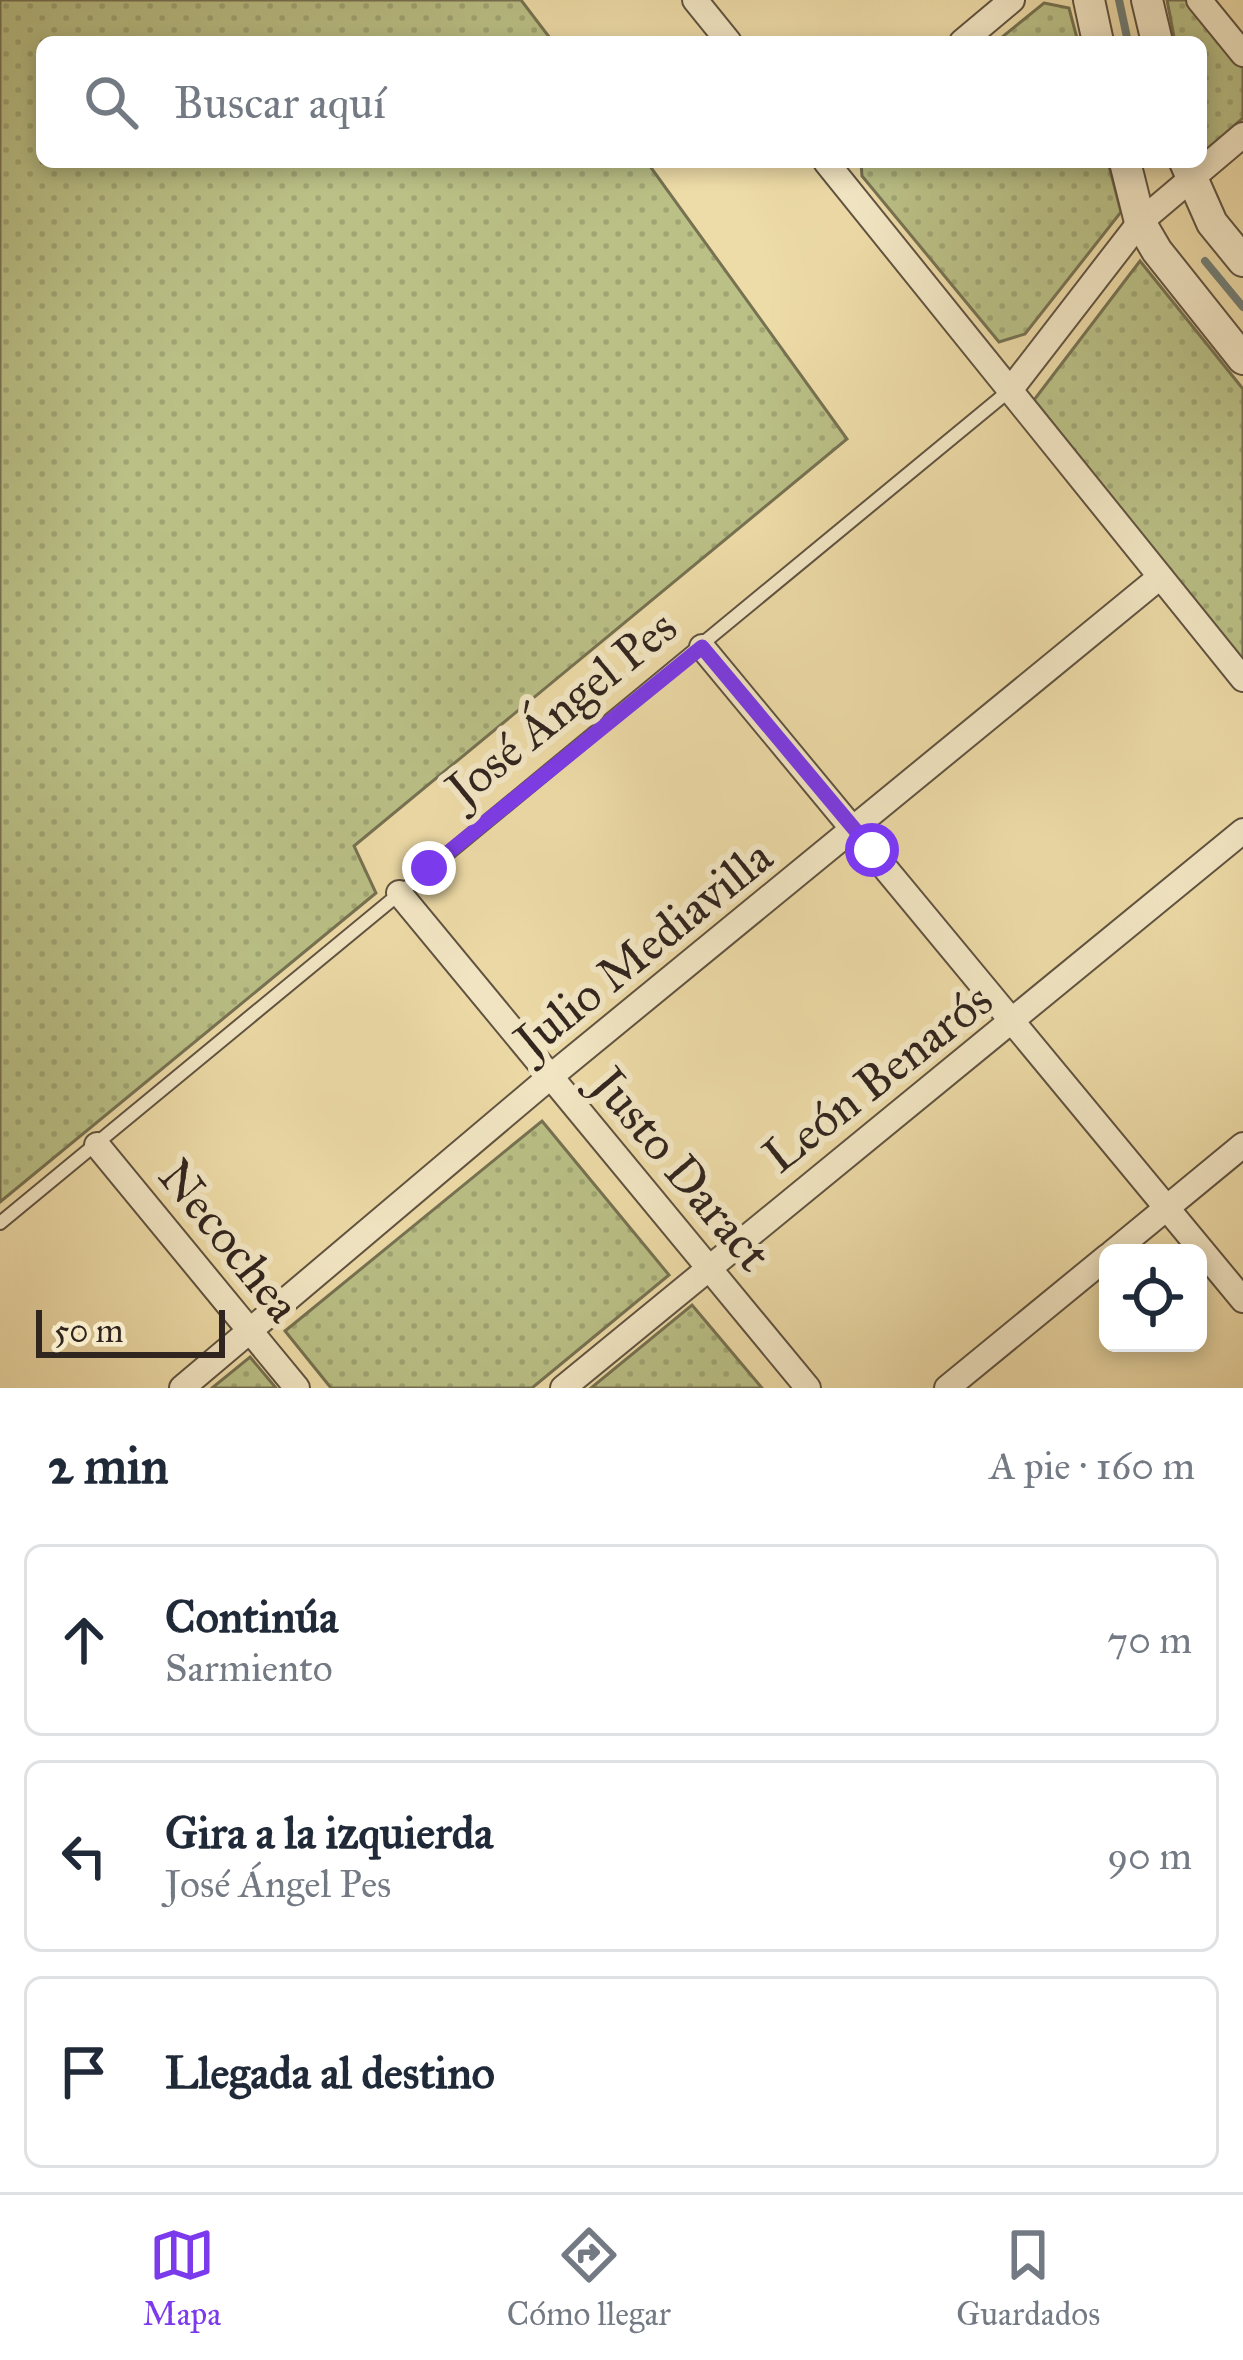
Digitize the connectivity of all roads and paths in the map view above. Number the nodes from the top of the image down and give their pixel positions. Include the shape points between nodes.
1 (694, 0) edge
2 (1012, 0) edge
3 (1089, 0) edge
4 (1148, 0) edge
5 (1199, 0) edge
6 (724, 36) edge
7 (969, 36) edge
8 (1097, 36) edge
9 (1156, 36) edge
10 (1243, 54) edge
11 (1243, 135) edge
12 (1207, 159) edge
13 (831, 168) edge
14 (1127, 168) edge
15 (1188, 171) edge
16 (1140, 222) junction
17 (1243, 261) edge
18 (1243, 359) edge
19 (1011, 389) junction
20 (1160, 577) junction
21 (702, 647) junction
22 (1243, 680) edge
23 (856, 831) junction
24 (1243, 831) edge
25 (399, 893) junction
26 (1015, 1022) junction
27 (550, 1076) junction
28 (97, 1145) junction
29 (1243, 1145) edge
30 (1169, 1206) junction
31 (0, 1223) edge
32 (1123, 1244) edge
33 (1099, 1264) edge
34 (708, 1265) junction
35 (1243, 1300) edge
36 (250, 1331) junction
37 (182, 1388) edge
38 (297, 1388) edge
39 (563, 1388) edge
40 (808, 1388) edge
41 (947, 1388) edge

1 - 6 street
2 - 7 street
3 - 8 street
4 - 9 street
5 - 10 street
11 - 12 street
13 - 19 street
14 - 16 street
15 - 16 street, José Ángel Pes
15 - 17 street via 1212,223
16 - 18 street
16 - 19 street, José Ángel Pes
19 - 20 street
19 - 21 lane, José Ángel Pes
20 - 22 street
20 - 23 street, Julio Mediavilla
21 - 23 street
21 - 25 lane, José Ángel Pes
23 - 26 street
23 - 27 street, Julio Mediavilla
24 - 26 street, León Benarós
25 - 27 street, Justo Daract
25 - 28 lane, José Ángel Pes
26 - 30 street
26 - 34 street, León Benarós
27 - 34 street, Justo Daract
27 - 36 street, Julio Mediavilla
28 - 31 lane, José Ángel Pes
28 - 36 street, Necochea
29 - 30 street
30 - 32 street
30 - 35 street
33 - 41 street
34 - 39 street, León Benarós
34 - 40 street, Justo Daract
36 - 37 street, Julio Mediavilla
36 - 38 street, Necochea

